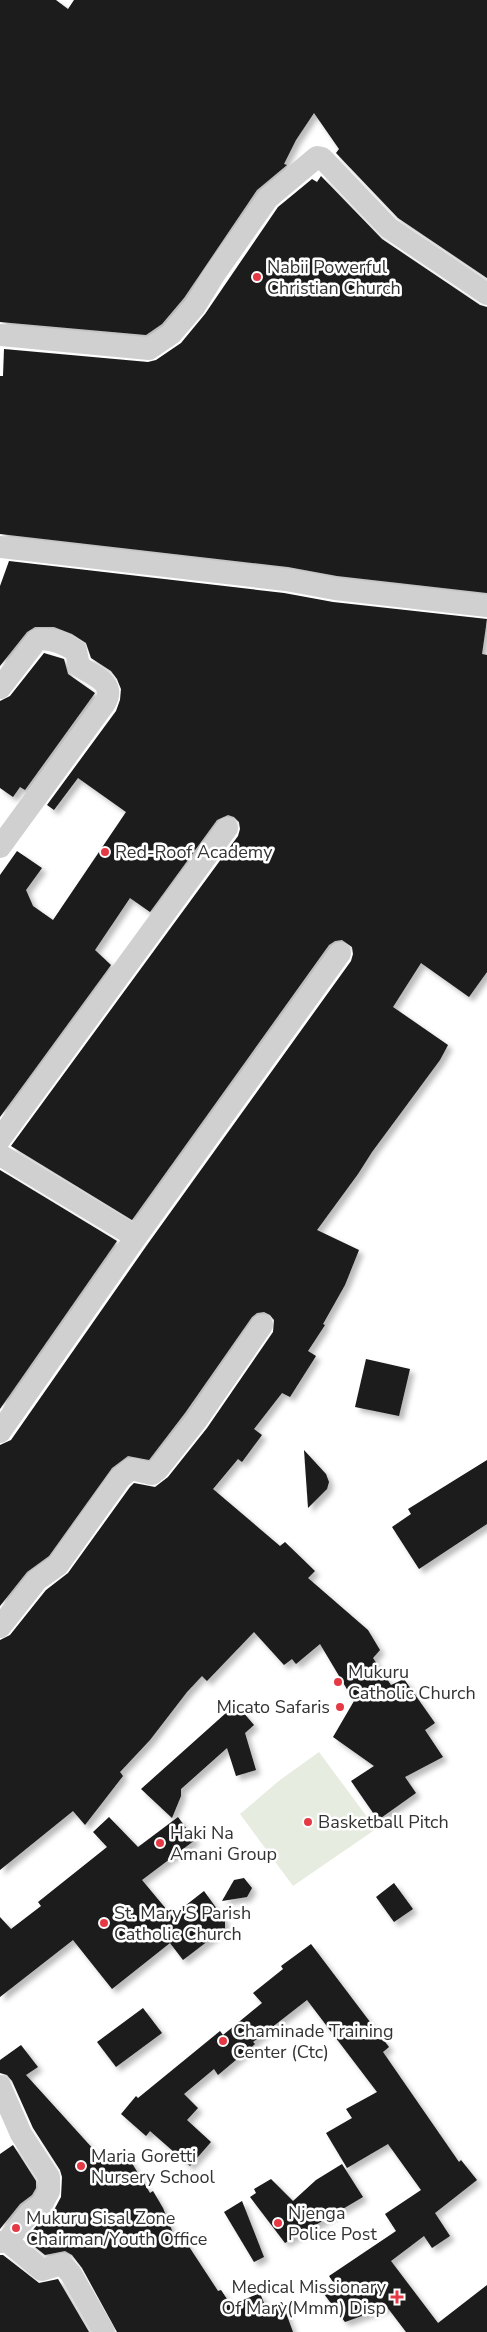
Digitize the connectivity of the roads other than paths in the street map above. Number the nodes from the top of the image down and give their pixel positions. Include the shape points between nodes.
1 (487, 294) edge
2 (0, 335) edge
3 (0, 547) edge
4 (487, 606) edge
5 (0, 688) edge
6 (227, 828) dead end
7 (0, 847) edge
8 (340, 953) dead end
9 (0, 1138) edge
10 (0, 1155) edge
11 (136, 1237) junction
12 (262, 1325) dead end
13 (0, 1432) edge
14 (0, 1627) edge
15 (0, 2086) edge
16 (4, 2242) edge
17 (104, 2332) edge

1 - 2 street via 389,228 322,158 317,157 268,198 195,306 171,334 149,349
3 - 4 street
5 - 7 street via 37,640 44,639 76,651 79,666 102,679 108,694 105,703
6 - 9 street
8 - 11 street
10 - 11 street
11 - 13 street
12 - 14 street via 196,1421 158,1469 152,1474 131,1469 120,1478 58,1565 37,1580
15 - 16 street via 21,2134 49,2177 49,2191 42,2204
16 - 17 street via 42,2270 62,2264

